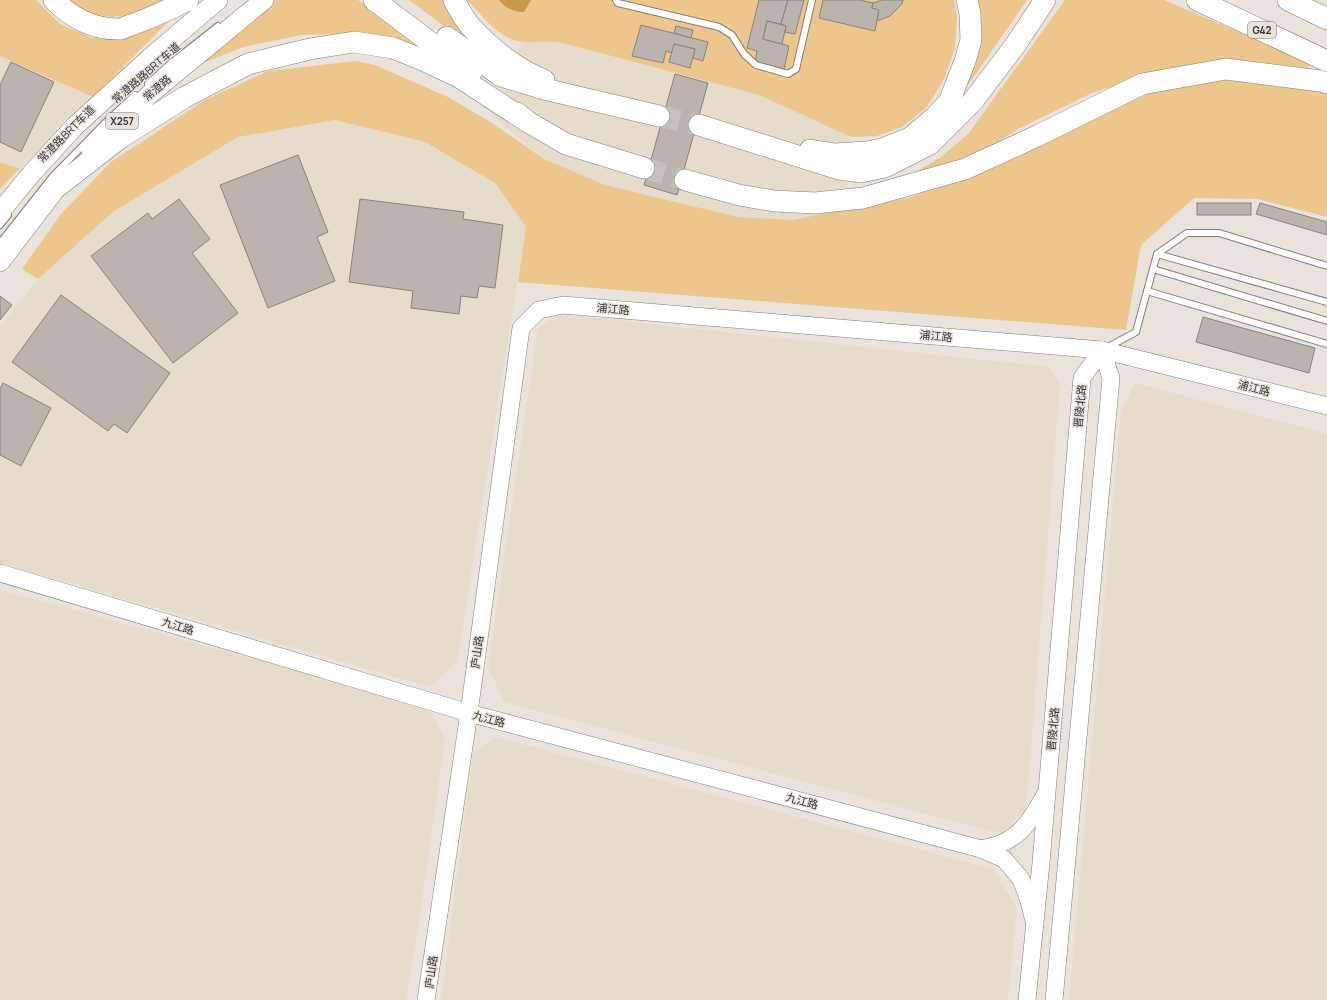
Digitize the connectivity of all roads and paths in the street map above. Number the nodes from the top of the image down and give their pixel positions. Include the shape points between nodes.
1 (54, 0) edge
2 (188, 0) edge
3 (218, 0) edge
4 (227, 0) edge
5 (264, 0) edge
6 (374, 0) edge
7 (396, 0) edge
8 (454, 0) edge
9 (616, 0) edge
10 (812, 0) edge
11 (967, 0) edge
12 (1045, 0) edge
13 (1057, 0) edge
14 (1197, 0) edge
15 (1288, 0) edge
16 (1327, 19) edge
17 (226, 20) dead end
18 (1327, 61) edge
19 (154, 63) dead end
20 (1327, 83) edge
21 (589, 99) junction
22 (660, 116) tunnel mouth
23 (528, 122) junction
24 (699, 125) tunnel mouth
25 (740, 138) junction
26 (644, 168) tunnel mouth
27 (45, 169) dead end
28 (685, 180) tunnel mouth
29 (30, 186) dead end
30 (58, 186) junction
31 (774, 201) junction
32 (6, 210) edge
33 (0, 225) edge
34 (0, 243) edge
35 (1157, 254) junction
36 (0, 262) edge
37 (1327, 266) edge
38 (1153, 269) junction
39 (1147, 291) junction
40 (1327, 302) edge
41 (539, 310) joint
42 (1327, 320) edge
43 (1327, 344) edge
44 (1102, 350) junction
45 (1327, 406) edge
46 (0, 573) edge
47 (469, 714) junction
48 (1047, 790) junction
49 (981, 849) junction
50 (1035, 925) junction
51 (426, 1000) edge
52 (1027, 1000) edge
53 (1054, 1000) edge

1 - 2 highway via 76,18 96,26 121,29
3 - 32 main road, X257 via 75,126 32,173
4 - 19 lane
5 - 30 main road, 常澄路 / X257 via 150,94
6 - 23 highway via 463,67
7 - 21 highway via 501,76
8 - 21 highway via 472,28 500,55 537,78
9 - 10 lane via 618,3 719,27 732,35 744,54 756,65 788,74 796,69
11 - 25 highway via 971,40 949,102 910,138 882,149 835,154
12 - 25 highway via 973,101 930,144 885,167 861,172 839,169
13 - 31 highway via 982,106 959,133 940,150 917,165 887,178 817,197
14 - 18 highway, G42
15 - 16 highway
17 - 34 lane, 常澄路路BRT车道 via 170,64 104,124 53,176
20 - 31 highway via 1226,69 1142,84 965,169 863,198 815,203
21 - 22 highway
23 - 26 highway via 566,144
23 - 30 highway via 459,77 423,60 393,48 354,42 310,49 248,64 185,97 120,138
24 - 25 highway
27 - 29 lane, 常澄路BRT车道
28 - 31 highway via 739,195
30 - 36 main road, 常澄路 / X257
32 - 33 lane
35 - 37 lane via 1187,233 1219,233
35 - 38 lane
35 - 40 lane
38 - 39 lane
38 - 42 lane
39 - 43 lane
39 - 44 lane via 1136,332
41 - 44 street, 浦江路 via 563,305
41 - 47 street, 庐山路 via 521,328
44 - 45 street, 浦江路
44 - 48 street, 晋陵北路 via 1082,378
44 - 53 street via 1111,378
46 - 47 street, 九江路
47 - 49 street, 九江路
47 - 51 street, 庐山路
48 - 49 street via 1036,812 1020,832 1002,843
48 - 50 street, 晋陵北路
49 - 50 street, 九江路 via 1004,859 1021,879
50 - 52 street, 晋陵北路

